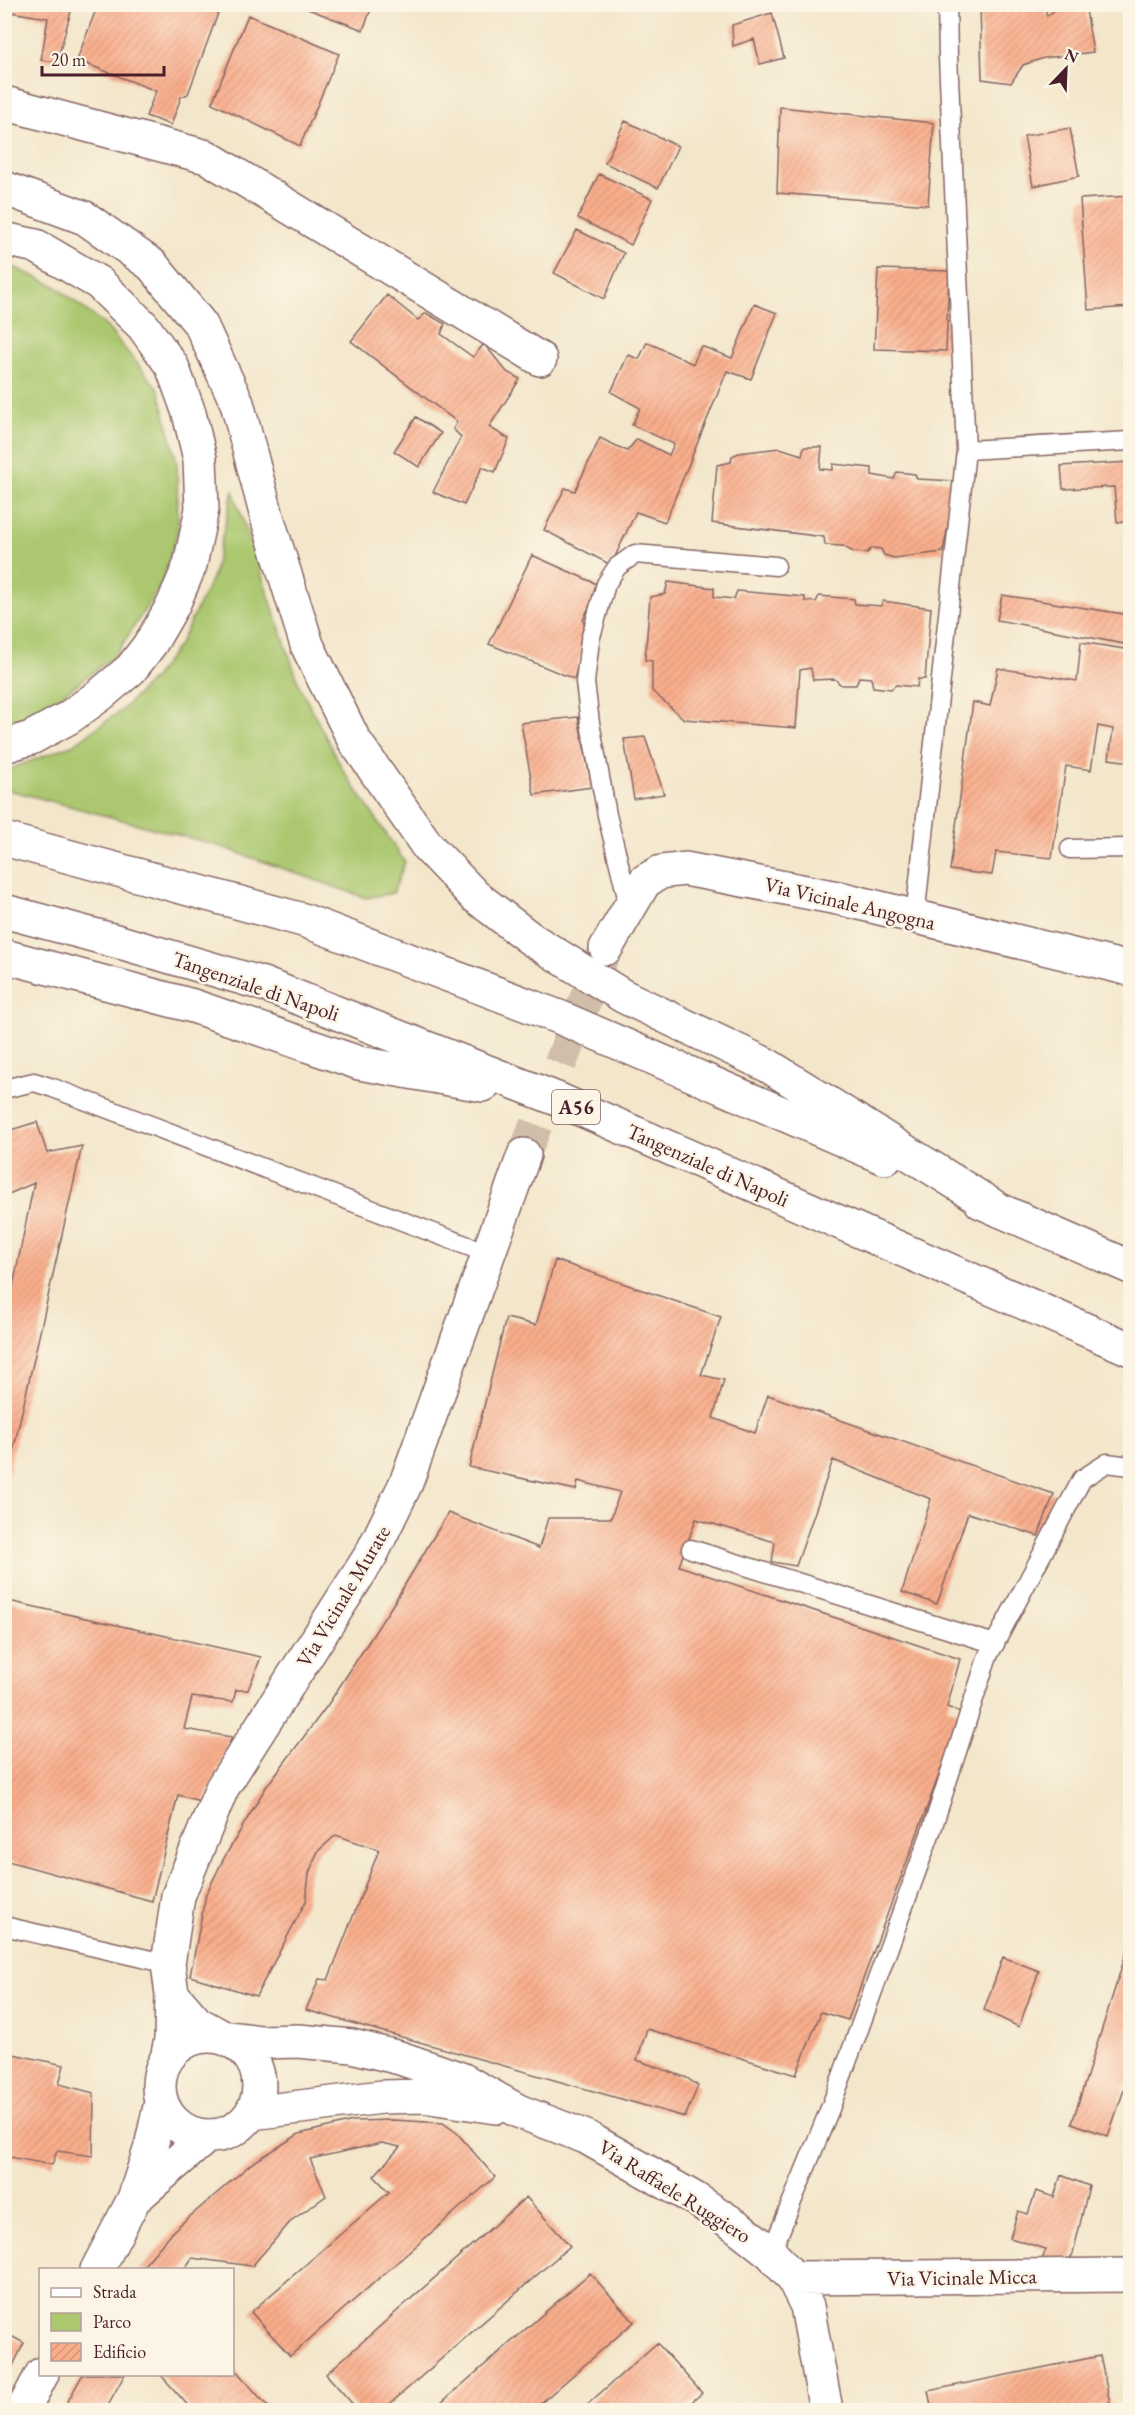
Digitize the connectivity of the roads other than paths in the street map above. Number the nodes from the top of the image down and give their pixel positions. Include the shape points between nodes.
1 (947, 4) edge
2 (4, 104) edge
3 (4, 188) edge
4 (4, 239) edge
5 (540, 359) dead end
6 (1131, 441) edge
7 (966, 450) junction
8 (776, 566) dead end
9 (4, 746) edge
10 (4, 839) edge
11 (1131, 848) edge
12 (1070, 849) dead end
13 (629, 905) junction
14 (4, 911) edge
15 (915, 917) junction
16 (606, 948) tunnel mouth
17 (4, 956) edge
18 (1131, 969) edge
19 (4, 1089) edge
20 (557, 1099) junction
21 (524, 1155) tunnel mouth
22 (1001, 1210) junction
23 (489, 1254) junction
24 (1131, 1267) edge
25 (1131, 1349) edge
26 (1131, 1466) edge
27 (691, 1550) dead end
28 (995, 1644) junction
29 (4, 1926) edge
30 (170, 1979) junction
31 (222, 2037) junction
32 (167, 2058) junction
33 (161, 2102) junction
34 (518, 2111) junction
35 (251, 2113) junction
36 (207, 2136) junction
37 (134, 2199) junction
38 (771, 2253) junction
39 (98, 2268) edge
40 (1131, 2276) edge
41 (793, 2278) junction
42 (41, 2376) edge
43 (24, 2410) edge
44 (826, 2410) edge

1 - 7 lane
2 - 5 main road via 207,157
3 - 22 main road via 85,218 152,265 201,325 237,403 307,645 354,740 428,847 475,896 531,939 623,996 767,1065
4 - 9 main road via 36,246 99,283 148,334 172,366 189,412 200,459 202,509 190,565 173,605 131,669 68,718 31,738
6 - 7 lane
7 - 15 lane
8 - 13 lane via 635,554 617,567 606,584 590,640 585,682 607,815
10 - 22 main road via 303,920 569,1021
11 - 12 lane
13 - 15 main road, Via Vicinale Angogna via 645,881 661,872 685,869
13 - 16 main road, Via Vicinale Angogna
14 - 20 main road, Tangenziale di Napoli / A56 via 263,984
15 - 18 main road, Via Vicinale Angogna
17 - 20 main road via 193,1006 358,1063
19 - 23 lane via 34,1082 54,1088
20 - 25 main road, Tangenziale di Napoli / A56
21 - 23 main road, Via Vicinale Murate
22 - 24 main road
23 - 30 main road, Via Vicinale Murate via 389,1522 222,1788 178,1896
26 - 28 lane via 1107,1463 1082,1479
27 - 28 lane
28 - 38 lane via 831,2106
29 - 30 lane
30 - 31 main road via 197,2022
30 - 32 main road, Via Vicinale Murate via 171,2040
31 - 32 main road via 191,2039
31 - 34 main road, Via Raffaele Ruggiero via 352,2046 461,2079
31 - 35 main road via 239,2045 258,2077 258,2096
32 - 33 main road via 159,2079
33 - 36 main road via 179,2126
33 - 37 main road
34 - 35 main road, Via Raffaele Ruggiero via 423,2096 382,2097
34 - 38 main road, Via Raffaele Ruggiero via 586,2137 644,2169 738,2227
35 - 36 main road via 224,2134
36 - 37 main road
37 - 39 main road
38 - 41 main road, Via Raffaele Ruggiero
40 - 41 main road, Via Vicinale Micca
41 - 44 main road, Via Raffaele Ruggiero via 807,2306
42 - 43 main road

